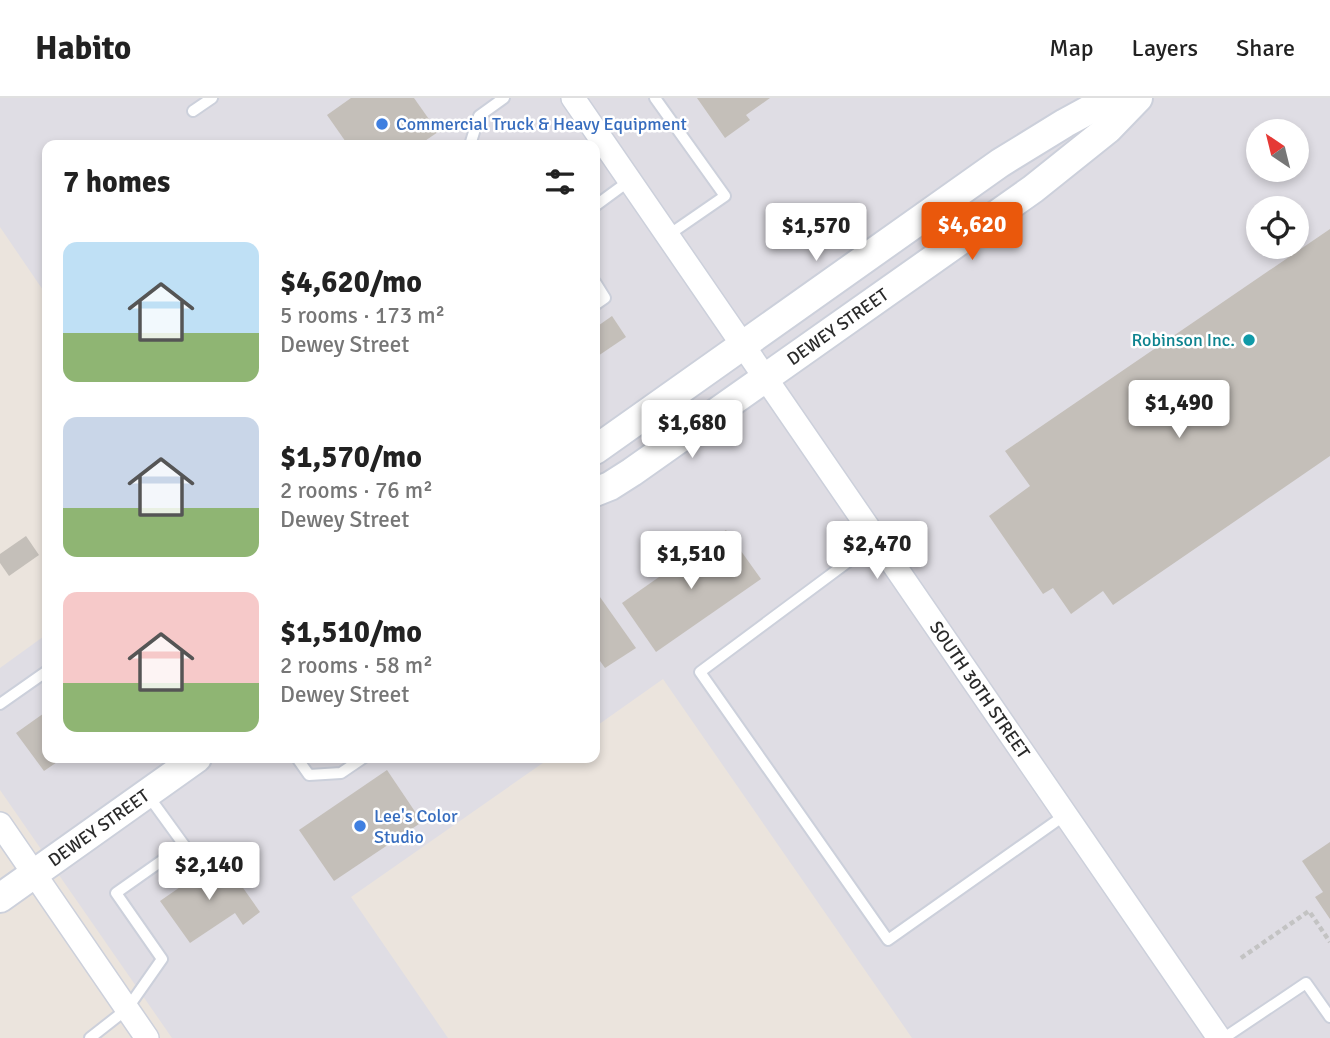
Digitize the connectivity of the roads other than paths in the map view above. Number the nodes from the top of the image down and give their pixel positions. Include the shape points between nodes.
1 (212, 98) edge
2 (503, 98) edge
3 (573, 98) edge
4 (655, 98) edge
5 (1111, 98) edge
6 (1138, 98) edge
7 (193, 111) dead end
8 (472, 140) edge
9 (629, 180) junction
10 (600, 202) edge
11 (667, 236) junction
12 (743, 346) junction
13 (765, 379) junction
14 (600, 446) edge
15 (600, 490) edge
16 (876, 541) junction
17 (42, 675) edge
18 (0, 704) edge
19 (190, 763) edge
20 (301, 763) edge
21 (356, 763) edge
22 (147, 794) junction
23 (1065, 815) junction
24 (0, 824) edge
25 (35, 874) junction
26 (0, 898) edge
27 (127, 1009) junction
28 (1330, 1017) edge
29 (90, 1038) edge
30 (147, 1038) edge
31 (1221, 1038) edge

1 - 7 lane
2 - 8 lane via 479,116
3 - 9 street, SOUTH 30TH STREET
4 - 11 lane via 725,196
5 - 12 street via 1000,163
6 - 13 street, DEWEY STREET via 1060,168
9 - 10 lane
9 - 11 street, SOUTH 30TH STREET
11 - 12 street, SOUTH 30TH STREET
12 - 13 street, SOUTH 30TH STREET
12 - 14 street
13 - 15 street, DEWEY STREET
13 - 16 street, SOUTH 30TH STREET
16 - 23 street, SOUTH 30TH STREET
16 - 23 lane via 700,671 888,940
17 - 18 lane
19 - 22 street, DEWEY STREET
20 - 21 lane via 309,775 341,773
22 - 25 street, DEWEY STREET
22 - 27 lane via 184,845 116,893 162,959
23 - 31 street, SOUTH 30TH STREET
24 - 25 street
25 - 26 street, DEWEY STREET
25 - 27 street
27 - 29 lane
27 - 30 street
28 - 31 lane via 1306,983

